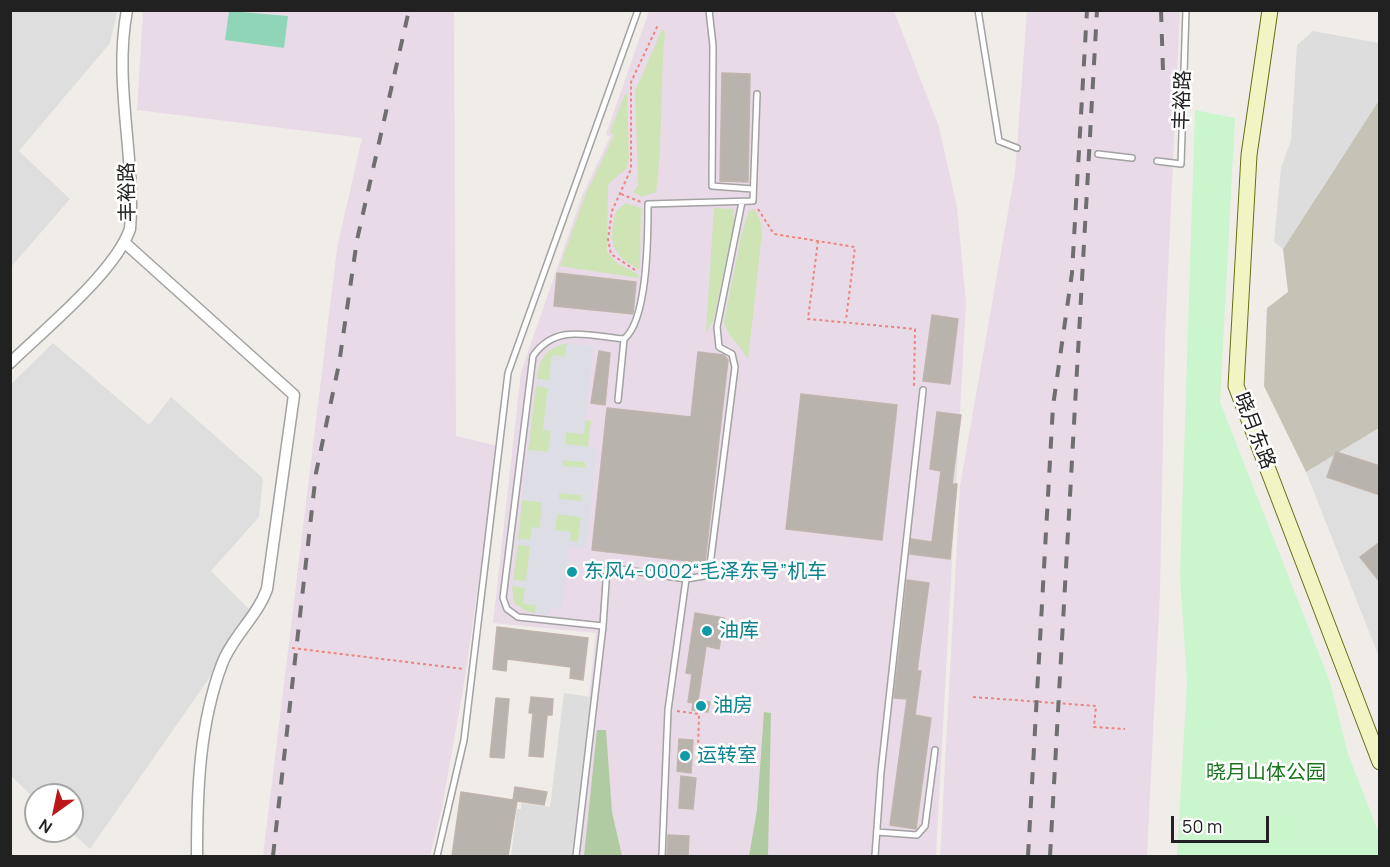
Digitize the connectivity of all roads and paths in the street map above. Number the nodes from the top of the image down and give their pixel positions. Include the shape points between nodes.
1 (127, 10) edge
2 (638, 10) edge
3 (709, 10) edge
4 (978, 10) edge
5 (1186, 10) edge
6 (1270, 10) edge
7 (658, 25) dead end
8 (757, 94) dead end
9 (1017, 148) dead end
10 (1098, 154) dead end
11 (1132, 158) dead end
12 (1156, 161) dead end
13 (753, 189) junction
14 (621, 194) junction
15 (753, 201) junction
16 (742, 202) junction
17 (648, 204) junction
18 (818, 241) junction
19 (125, 243) junction
20 (646, 276) junction
21 (846, 322) junction
22 (624, 339) junction
23 (10, 363) edge
24 (923, 390) dead end
25 (618, 400) dead end
26 (921, 406) junction
27 (686, 579) junction
28 (603, 626) junction
29 (292, 648) dead end
30 (472, 670) junction
31 (973, 697) dead end
32 (668, 710) junction
33 (1125, 729) dead end
34 (935, 750) dead end
35 (754, 759) dead end
36 (1380, 762) edge
37 (877, 832) junction
38 (197, 856) edge
39 (437, 856) edge
40 (576, 856) edge
41 (662, 856) edge
42 (875, 856) edge

1 - 19 street, 丰裕路 via 123,78 131,215
2 - 30 lane via 508,373
3 - 13 lane via 712,186
4 - 9 lane via 999,141
5 - 12 lane, 丰裕路 via 1181,164
6 - 36 street, 晓月东路 via 1249,155 1236,386
7 - 14 path via 631,82 631,169
8 - 13 lane
10 - 11 lane
13 - 15 lane
14 - 17 path
14 - 20 path via 609,227 611,254
15 - 16 lane
15 - 18 path via 774,234
16 - 17 lane
16 - 27 lane via 717,327 719,347 732,354 735,368 710,565 705,576
17 - 20 lane
18 - 21 path via 855,247
18 - 21 path via 808,319
19 - 23 street, 丰裕路 via 111,264
19 - 38 street via 294,395 267,589 222,662 203,735
20 - 22 lane via 632,332
21 - 26 path via 915,328 913,406
22 - 25 lane
22 - 28 lane via 566,334 553,337 532,356 503,598 507,609 518,617
24 - 26 lane
26 - 37 lane
27 - 28 lane via 607,567
27 - 32 lane
28 - 40 lane
29 - 30 path
30 - 39 lane via 464,740
31 - 33 path via 1096,706 1094,727
32 - 35 path via 699,714 698,751
32 - 41 lane
34 - 37 lane via 925,826 917,835
37 - 42 lane

